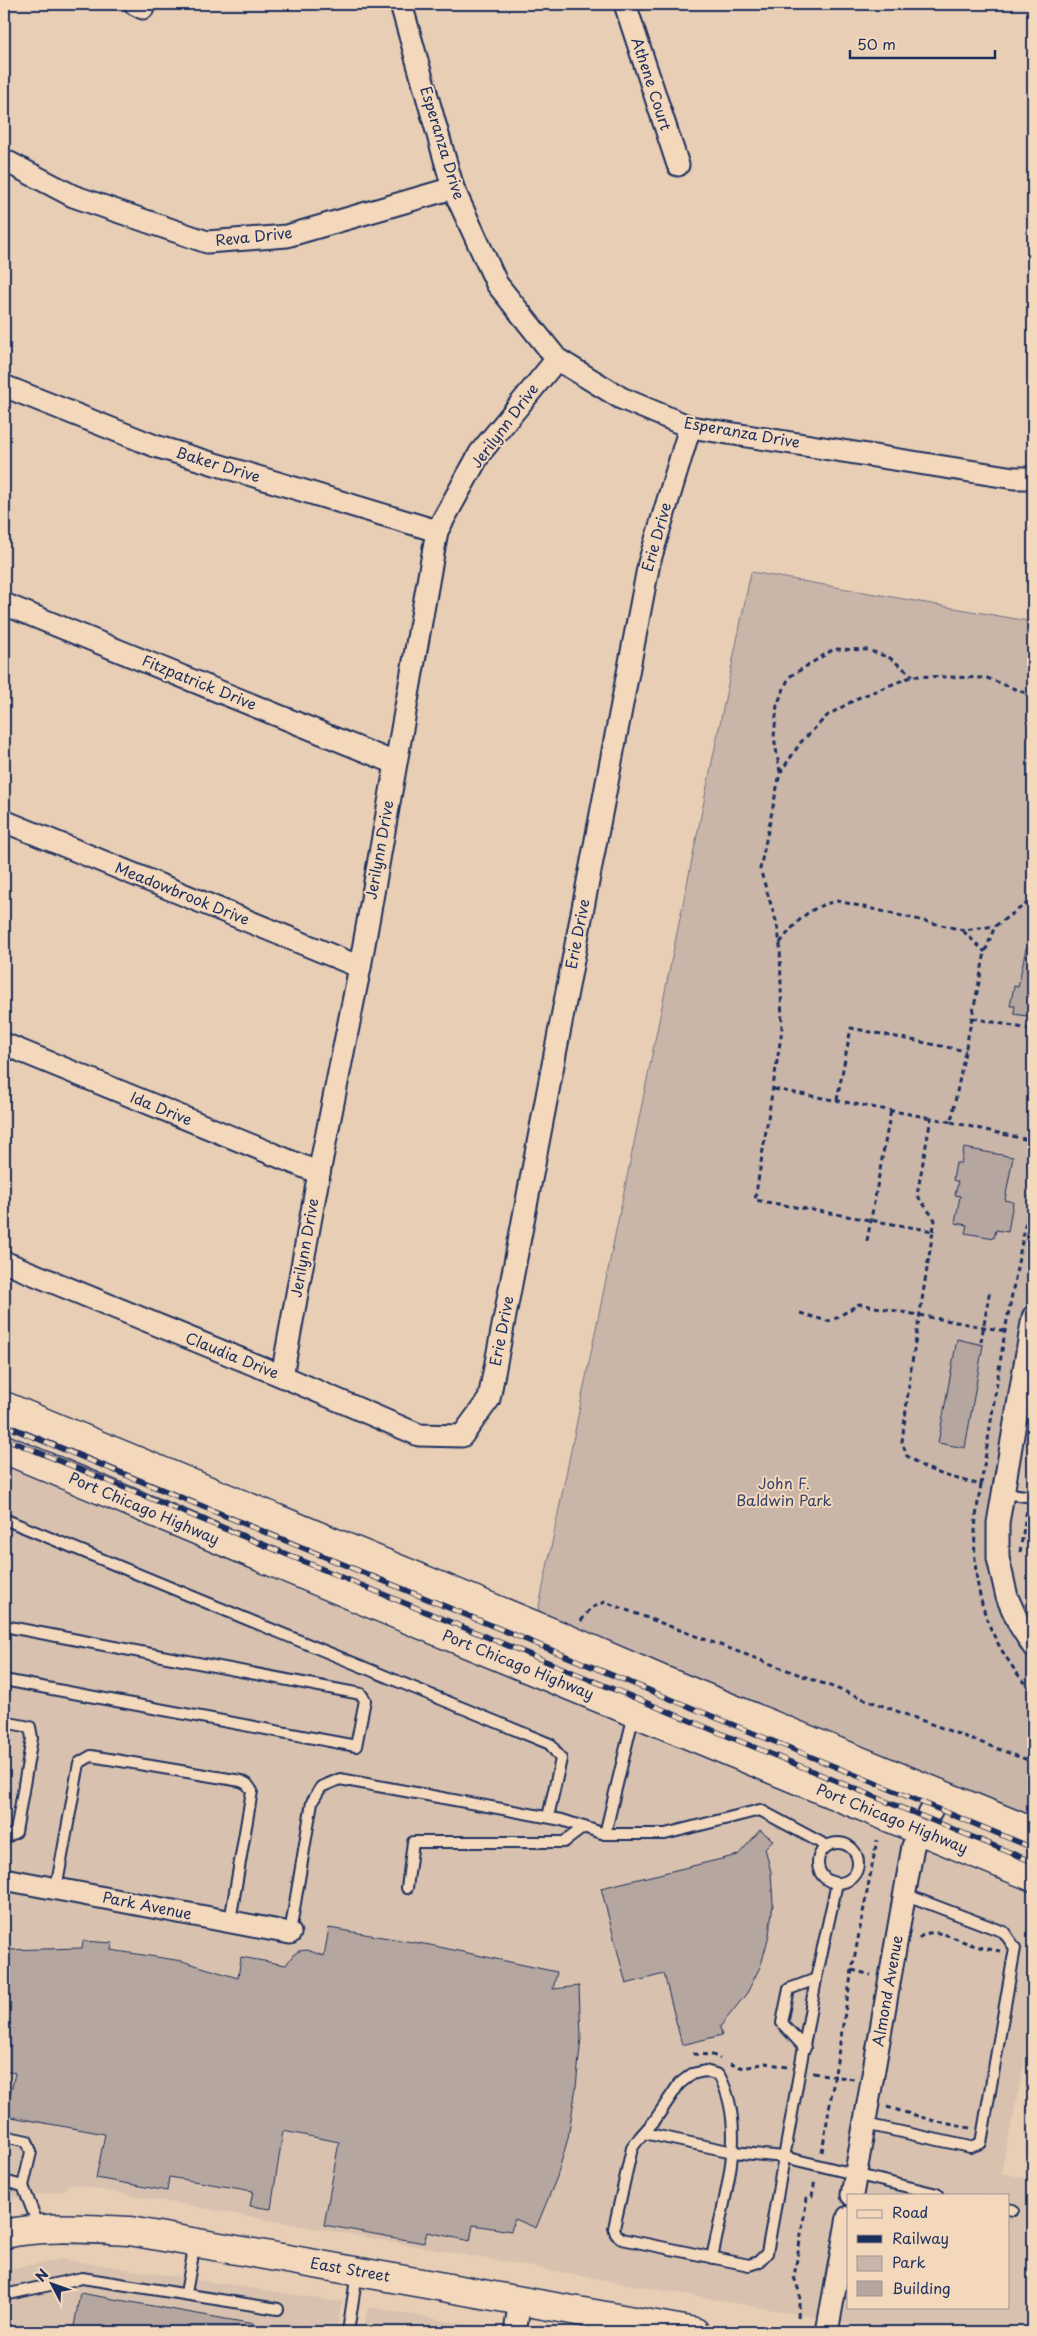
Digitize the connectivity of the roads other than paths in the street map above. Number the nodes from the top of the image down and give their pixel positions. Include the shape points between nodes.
1 (401, 4) edge
2 (624, 4) edge
3 (4, 160) edge
4 (678, 165) dead end
5 (453, 188) junction
6 (557, 359) junction
7 (4, 386) edge
8 (690, 427) junction
9 (1033, 478) edge
10 (437, 531) junction
11 (4, 604) edge
12 (395, 763) junction
13 (4, 821) edge
14 (360, 967) junction
15 (4, 1044) edge
16 (319, 1174) junction
17 (4, 1262) edge
18 (1032, 1329) edge
19 (282, 1376) junction
20 (4, 1406) edge
21 (462, 1436) joint
22 (4, 1449) edge
23 (1003, 1493) junction
24 (1031, 1496) edge
25 (4, 1519) edge
26 (4, 1626) edge
27 (1033, 1646) edge
28 (654, 1677) junction
29 (4, 1680) edge
30 (634, 1714) junction
31 (4, 1722) edge
32 (940, 1793) junction
33 (548, 1817) junction
34 (584, 1827) junction
35 (919, 1831) junction
36 (1033, 1832) edge
37 (605, 1834) junction
38 (4, 1836) edge
39 (827, 1846) junction
40 (1033, 1877) edge
41 (4, 1879) edge
42 (837, 1884) junction
43 (407, 1888) dead end
44 (56, 1889) junction
45 (904, 1894) junction
46 (230, 1922) junction
47 (290, 1933) joint
48 (816, 1979) junction
49 (805, 2048) junction
50 (865, 2124) junction
51 (644, 2133) junction
52 (4, 2136) edge
53 (732, 2152) junction
54 (784, 2157) junction
55 (4, 2181) edge
56 (854, 2185) edge
57 (23, 2186) junction
58 (937, 2194) edge
59 (847, 2222) edge
60 (40, 2230) junction
61 (4, 2234) edge
62 (195, 2242) junction
63 (712, 2258) junction
64 (358, 2272) junction
65 (186, 2293) junction
66 (4, 2295) edge
67 (520, 2301) junction
68 (278, 2309) dead end
69 (348, 2332) edge
70 (515, 2332) edge
71 (695, 2332) edge
72 (827, 2332) edge

1 - 5 street, Esperanza Drive
2 - 4 street, Athene Court
3 - 5 street, Reva Drive via 73,196 207,242 287,236
5 - 6 street, Esperanza Drive via 497,284
6 - 8 street, Esperanza Drive via 621,398
6 - 10 street, Jerilynn Drive via 480,453
7 - 10 street, Baker Drive via 155,446
8 - 9 street, Esperanza Drive via 1014,478
8 - 21 street, Erie Drive via 649,563 489,1399
10 - 12 street, Jerilynn Drive
11 - 12 street, Fitzpatrick Drive
12 - 14 street, Jerilynn Drive
13 - 14 street, Meadowbrook Drive
14 - 16 street, Jerilynn Drive
15 - 16 street, Ida Drive
16 - 19 street, Jerilynn Drive
17 - 19 street, Claudia Drive
18 - 23 street
19 - 21 street, Claudia Drive via 419,1435
20 - 28 main road
22 - 30 main road, Port Chicago Highway
23 - 24 lane
23 - 27 street via 998,1523 998,1558 1007,1596
25 - 33 lane via 550,1744 561,1759
26 - 29 lane via 361,1694 365,1700 356,1746
28 - 30 main road
28 - 32 main road
30 - 35 main road, Port Chicago Highway
30 - 37 lane
31 - 38 lane via 30,1727 32,1738 16,1832
32 - 35 street, Almond Avenue
32 - 36 main road
33 - 34 lane
33 - 47 lane via 340,1779 321,1787 312,1802
34 - 37 lane
34 - 43 lane via 564,1842 414,1842
35 - 40 main road, Port Chicago Highway
35 - 45 street, Almond Avenue
37 - 39 lane via 665,1834 760,1810
39 - 42 lane via 819,1857 818,1870 826,1880
39 - 42 lane via 846,1845 858,1861 855,1874
41 - 44 street, Park Avenue
42 - 48 lane
44 - 46 street, Park Avenue
44 - 46 lane via 79,1763 92,1756 241,1781 252,1791
45 - 50 street, Almond Avenue
45 - 50 lane via 1004,1932 1016,1948 981,2143 970,2146
46 - 47 street, Park Avenue
48 - 49 lane
48 - 49 lane via 788,1989 782,2023
49 - 54 lane
50 - 56 street, Almond Avenue
51 - 53 lane
51 - 53 lane via 679,2084 692,2074 705,2070 718,2075 727,2091
51 - 63 lane via 632,2148 614,2228 616,2234 622,2239
52 - 57 lane via 27,2141 31,2152
53 - 54 lane
53 - 63 lane
54 - 56 lane via 819,2166
54 - 63 lane via 767,2253 749,2265
55 - 57 lane
56 - 58 lane
57 - 60 lane
59 - 72 street
60 - 61 main road, East Street
60 - 62 main road, East Street via 130,2231
62 - 64 main road, East Street
62 - 65 lane
64 - 67 main road, East Street
64 - 69 lane
65 - 66 lane via 82,2278
65 - 68 lane
67 - 70 street
67 - 71 main road, East Street

